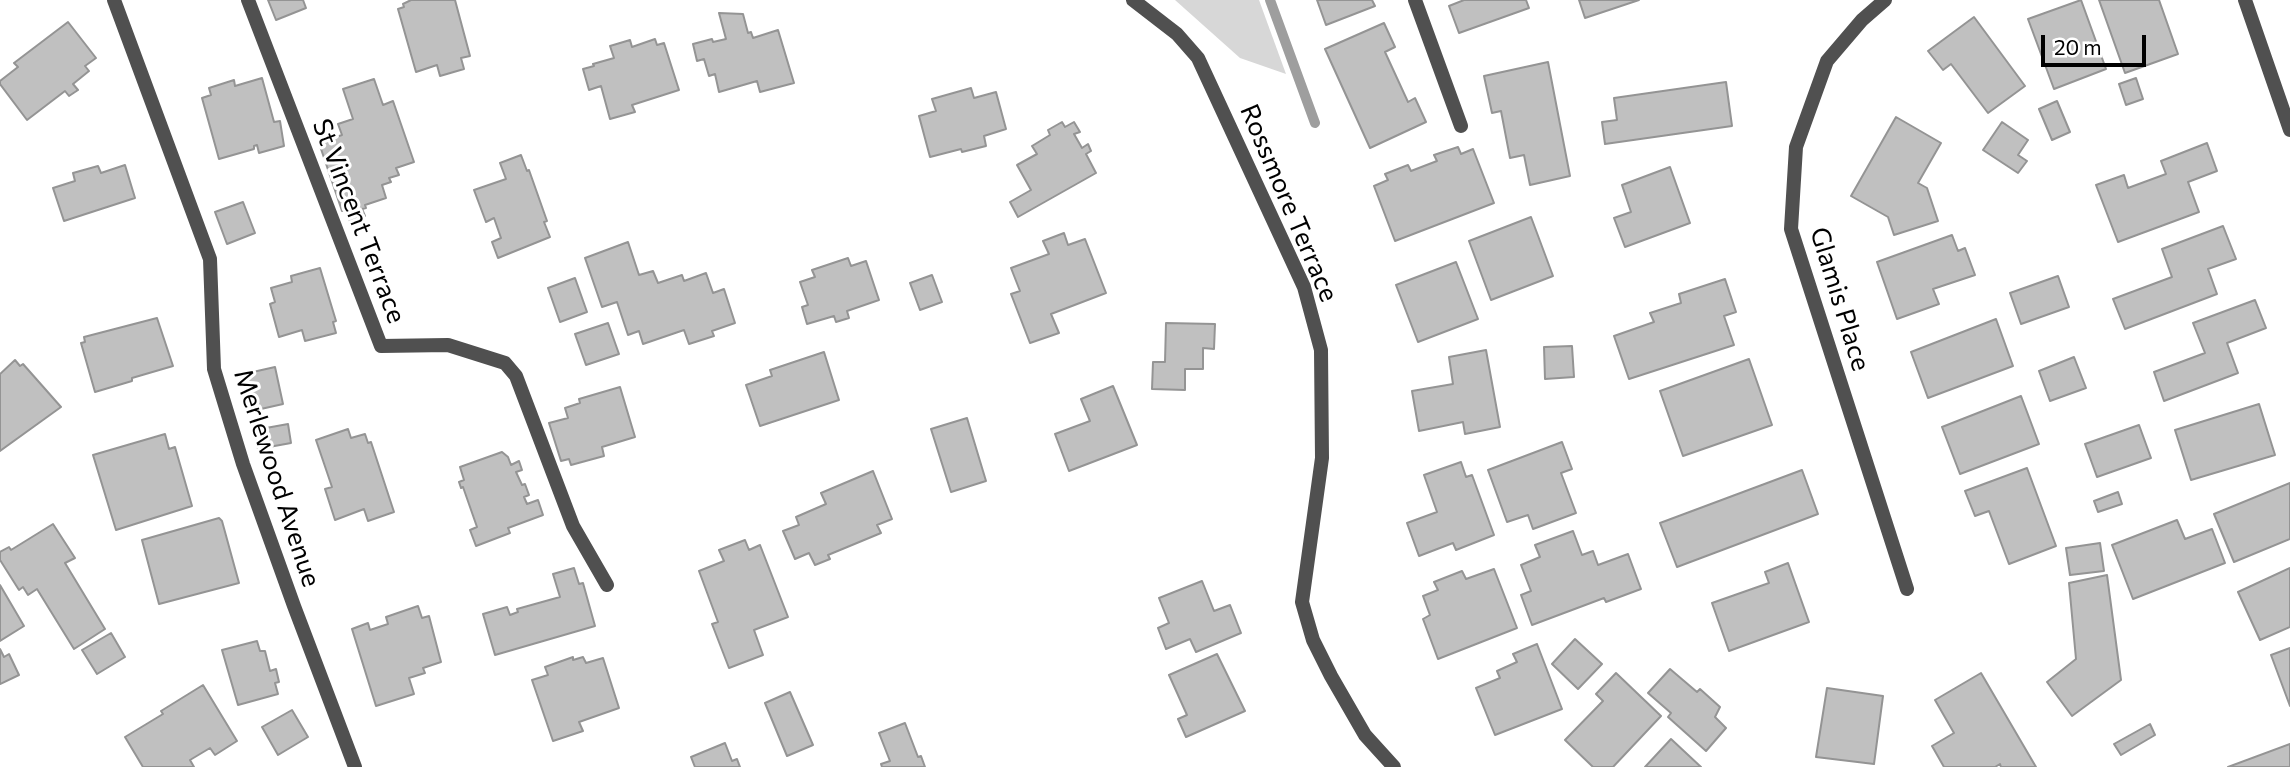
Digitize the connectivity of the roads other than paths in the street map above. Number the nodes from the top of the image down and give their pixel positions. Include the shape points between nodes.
1 (114, 0) edge
2 (248, 0) edge
3 (1133, 0) edge
4 (1415, 0) edge
5 (1885, 0) edge
6 (2245, 0) edge
7 (1461, 126) dead end
8 (2290, 130) edge
9 (607, 585) dead end
10 (1907, 589) dead end
11 (355, 767) edge
12 (1394, 767) edge

1 - 11 street, Merlewood Avenue via 210,259 214,369 243,464
2 - 9 street, St Vincent Terrace via 381,346 448,345 505,363 516,376 572,526
3 - 12 street, Rossmore Terrace via 1177,34 1198,58 1304,287 1321,350 1322,458 1302,602 1312,640 1331,676 1365,735
4 - 7 street
5 - 10 street, Glamis Place via 1861,20 1827,61 1796,147 1791,229
6 - 8 street

